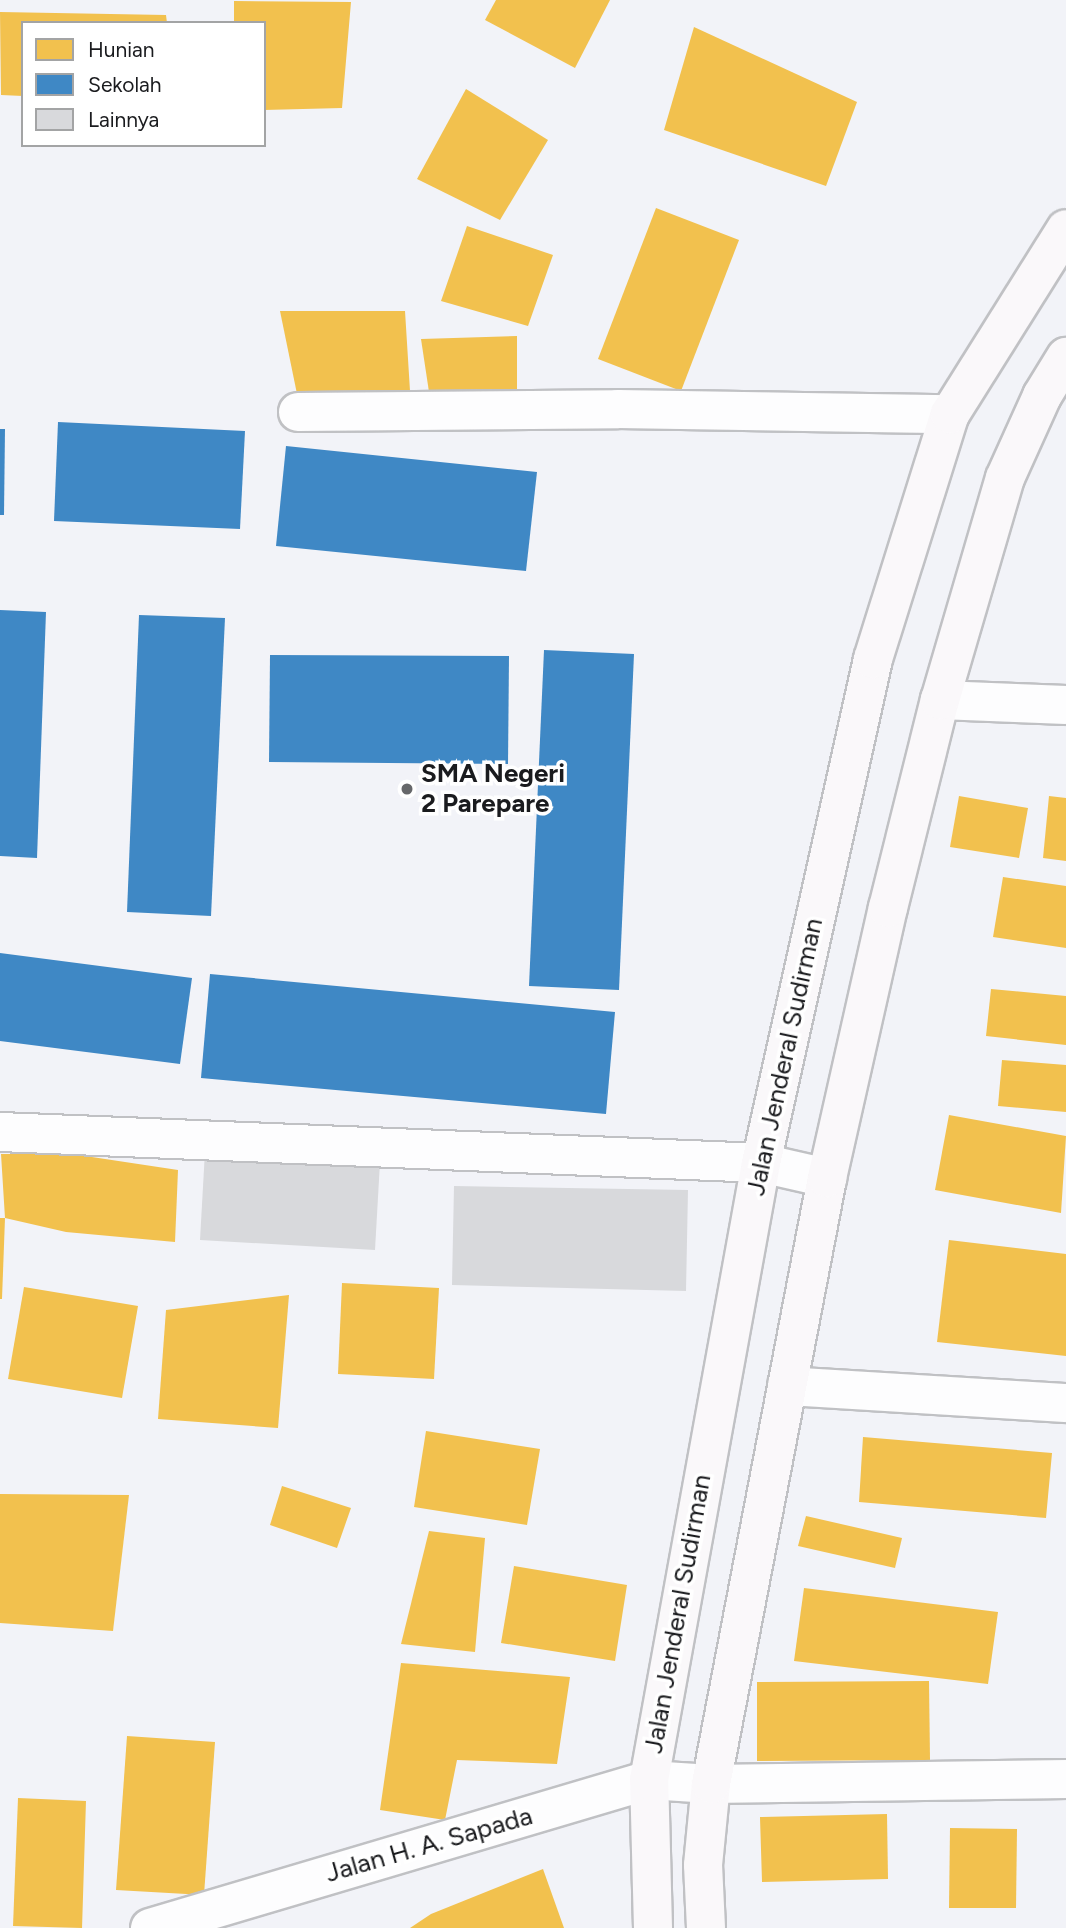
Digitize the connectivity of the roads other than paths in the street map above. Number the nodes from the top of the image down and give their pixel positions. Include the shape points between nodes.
1 (1066, 229) edge
2 (1066, 358) edge
3 (298, 412) dead end
4 (950, 414) junction
5 (940, 700) junction
6 (1066, 705) edge
7 (0, 1132) edge
8 (761, 1163) junction
9 (827, 1178) junction
10 (787, 1385) junction
11 (1066, 1403) edge
12 (1066, 1779) edge
13 (649, 1780) junction
14 (711, 1783) junction
15 (150, 1928) edge
16 (653, 1928) edge
17 (706, 1928) edge

1 - 4 main road, Jalan Jenderal Sudirman
2 - 5 main road via 1042,396 1005,478
3 - 4 street via 618,409
4 - 8 main road, Jalan Jenderal Sudirman via 873,659
5 - 6 street
5 - 9 main road
7 - 8 street
8 - 9 street
8 - 13 main road, Jalan Jenderal Sudirman
9 - 10 main road
10 - 11 street
10 - 14 main road
12 - 14 street, Jalan H. A. Sapada
13 - 14 street, Jalan H. A. Sapada
13 - 15 street, Jalan H. A. Sapada
13 - 16 main road, Jalan Jenderal Sudirman
14 - 17 main road via 703,1865

